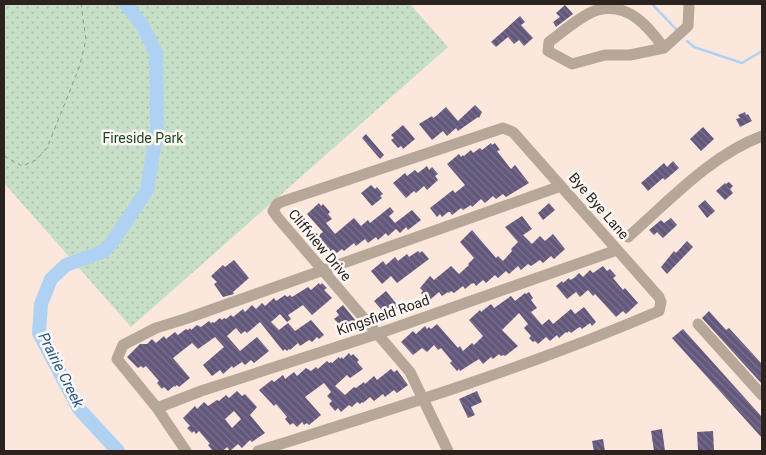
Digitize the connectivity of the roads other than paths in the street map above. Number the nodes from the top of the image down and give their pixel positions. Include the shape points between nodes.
1 (689, 4) edge
2 (664, 48) junction
3 (502, 128) joint
4 (762, 136) edge
5 (561, 186) junction
6 (628, 237) dead end
7 (617, 250) junction
8 (321, 270) junction
9 (698, 324) dead end
10 (377, 334) junction
11 (762, 395) edge
12 (423, 399) junction
13 (157, 408) junction
14 (186, 451) edge
15 (258, 451) edge
16 (448, 451) edge

1 - 2 street via 688,26
2 - 2 street via 649,27 618,9 597,10 573,24 549,42 548,51 572,64 605,55 630,55
3 - 5 street, Bye Bye Lane via 513,132
3 - 8 street, Cliffview Drive via 277,204 273,210 275,214
4 - 6 street via 716,160
5 - 7 street, Bye Bye Lane
5 - 8 street
7 - 10 street, Kingsfield Road
7 - 12 street, Bye Bye Lane via 659,297 659,311
8 - 10 street, Cliffview Drive
8 - 13 street via 156,328 123,345 117,358
9 - 11 street
10 - 12 street, Cliffview Drive via 410,372
10 - 13 street, Kingsfield Road
12 - 15 street
12 - 16 street, Cliffview Drive
13 - 14 street

